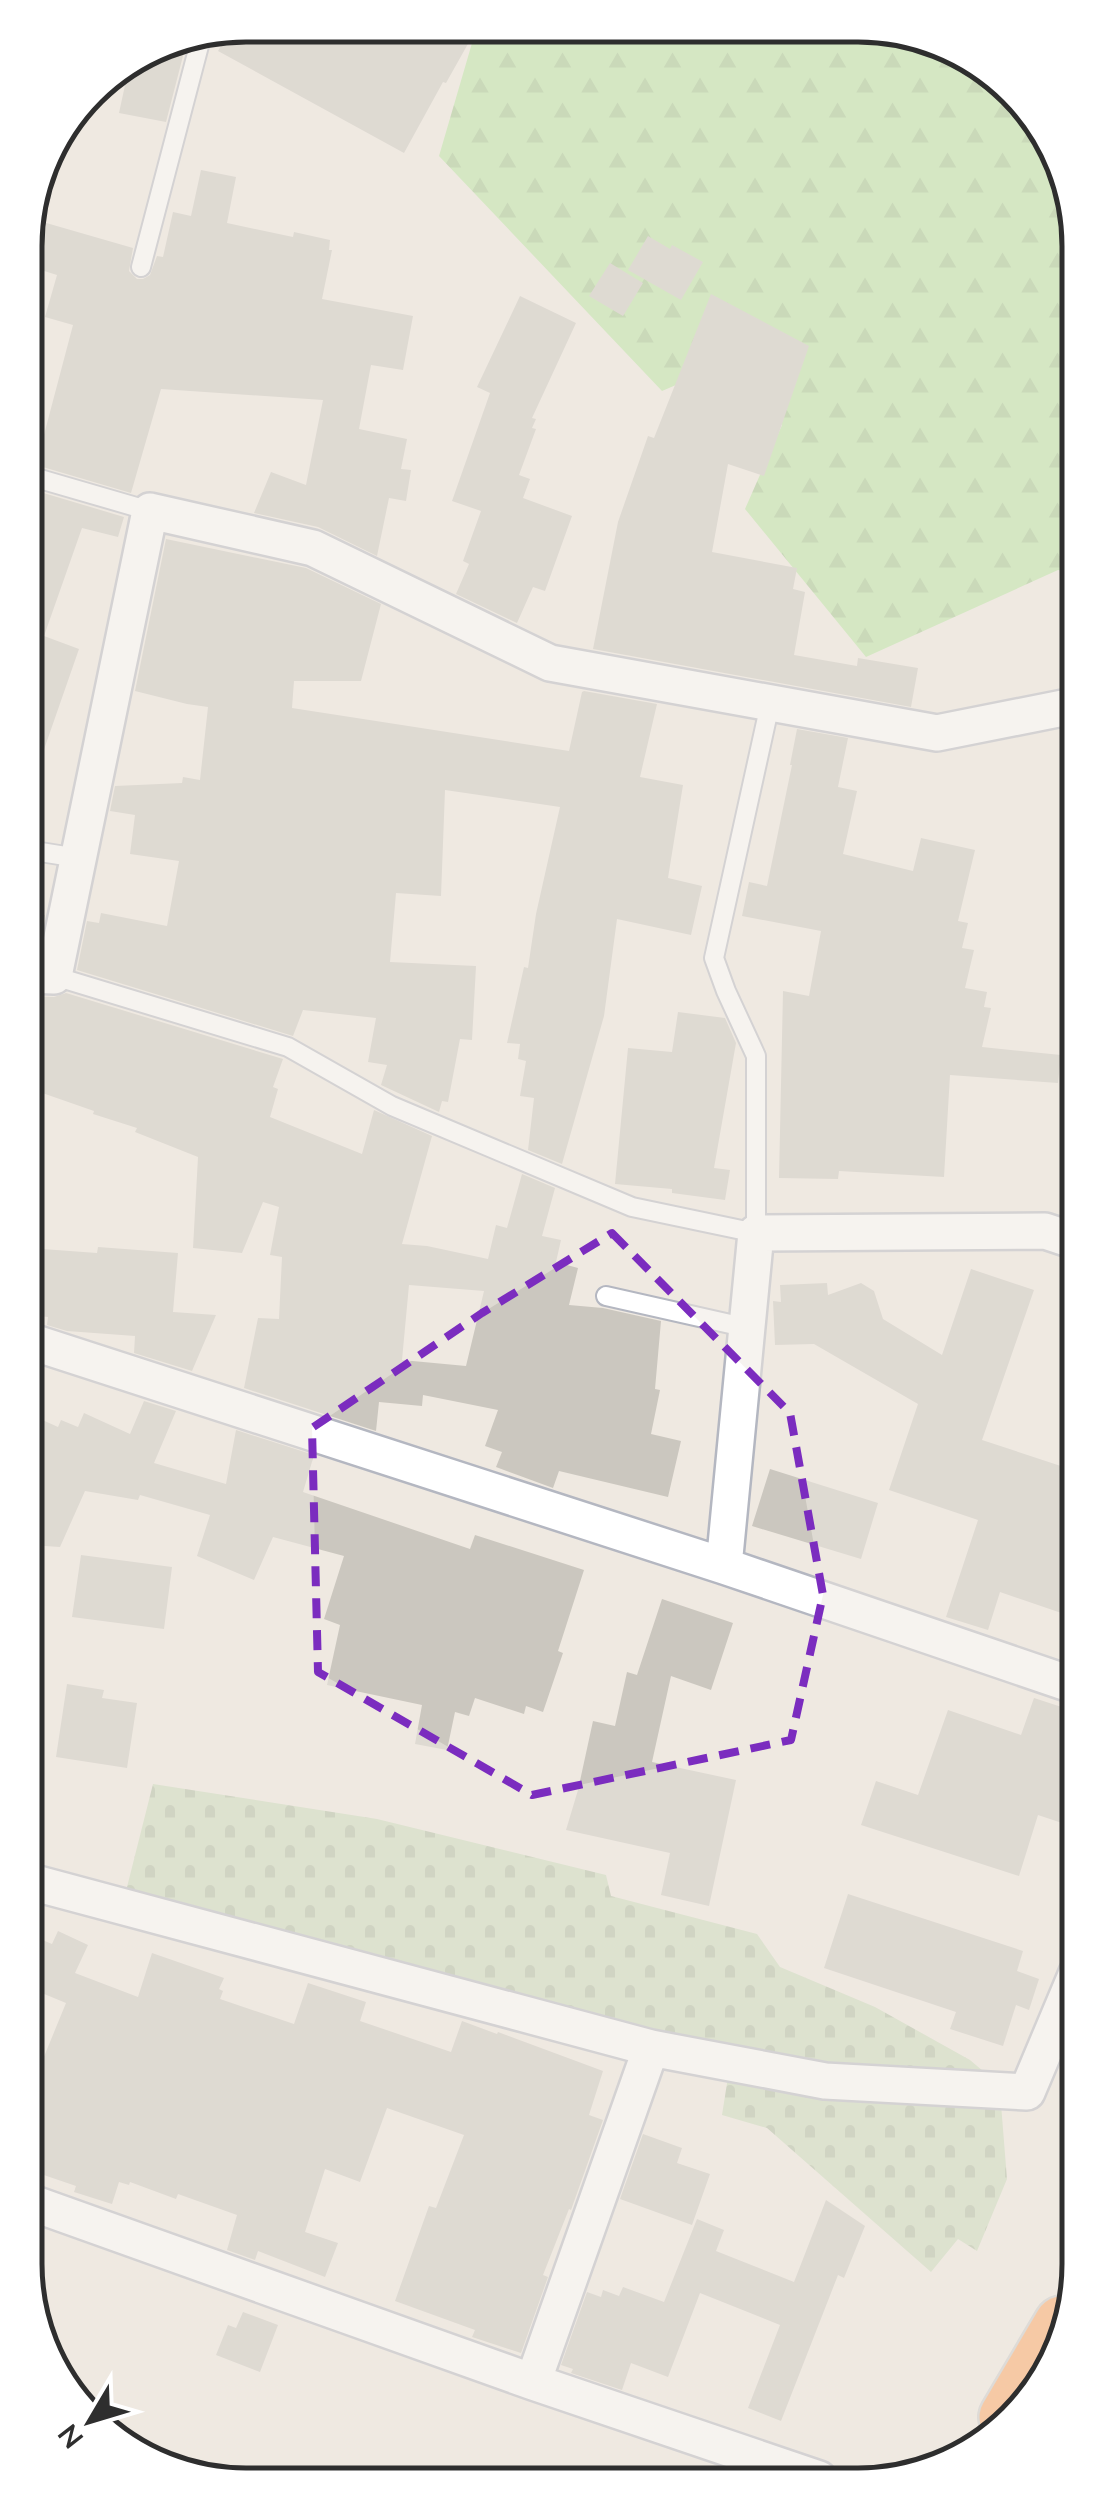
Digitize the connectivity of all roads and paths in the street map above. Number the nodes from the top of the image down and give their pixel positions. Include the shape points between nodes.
1 (198, 48) edge
2 (141, 267) dead end
3 (43, 480) edge
4 (150, 511) junction
5 (770, 704) junction
6 (1062, 708) edge
7 (43, 852) edge
8 (78, 858) junction
9 (43, 969) edge
10 (43, 976) edge
11 (756, 1233) junction
12 (1062, 1237) edge
13 (606, 1296) dead end
14 (748, 1328) junction
15 (43, 1345) edge
16 (724, 1566) junction
17 (1061, 1681) edge
18 (43, 1885) edge
19 (1061, 2012) edge
20 (651, 2048) junction
21 (43, 2207) edge
22 (533, 2382) junction
23 (787, 2468) edge

1 - 2 lane
3 - 4 lane
4 - 5 street via 312,548 550,664
4 - 8 street
5 - 6 street via 936,733
5 - 11 lane via 714,958 756,1056
7 - 8 lane
8 - 9 street
10 - 11 lane via 288,1047 392,1106 632,1208
11 - 12 street via 1045,1231
11 - 14 street
13 - 14 lane
14 - 16 street
15 - 16 street
16 - 17 street
18 - 20 street
19 - 20 street via 1027,2092 825,2080
20 - 22 street
21 - 22 street
22 - 23 street

